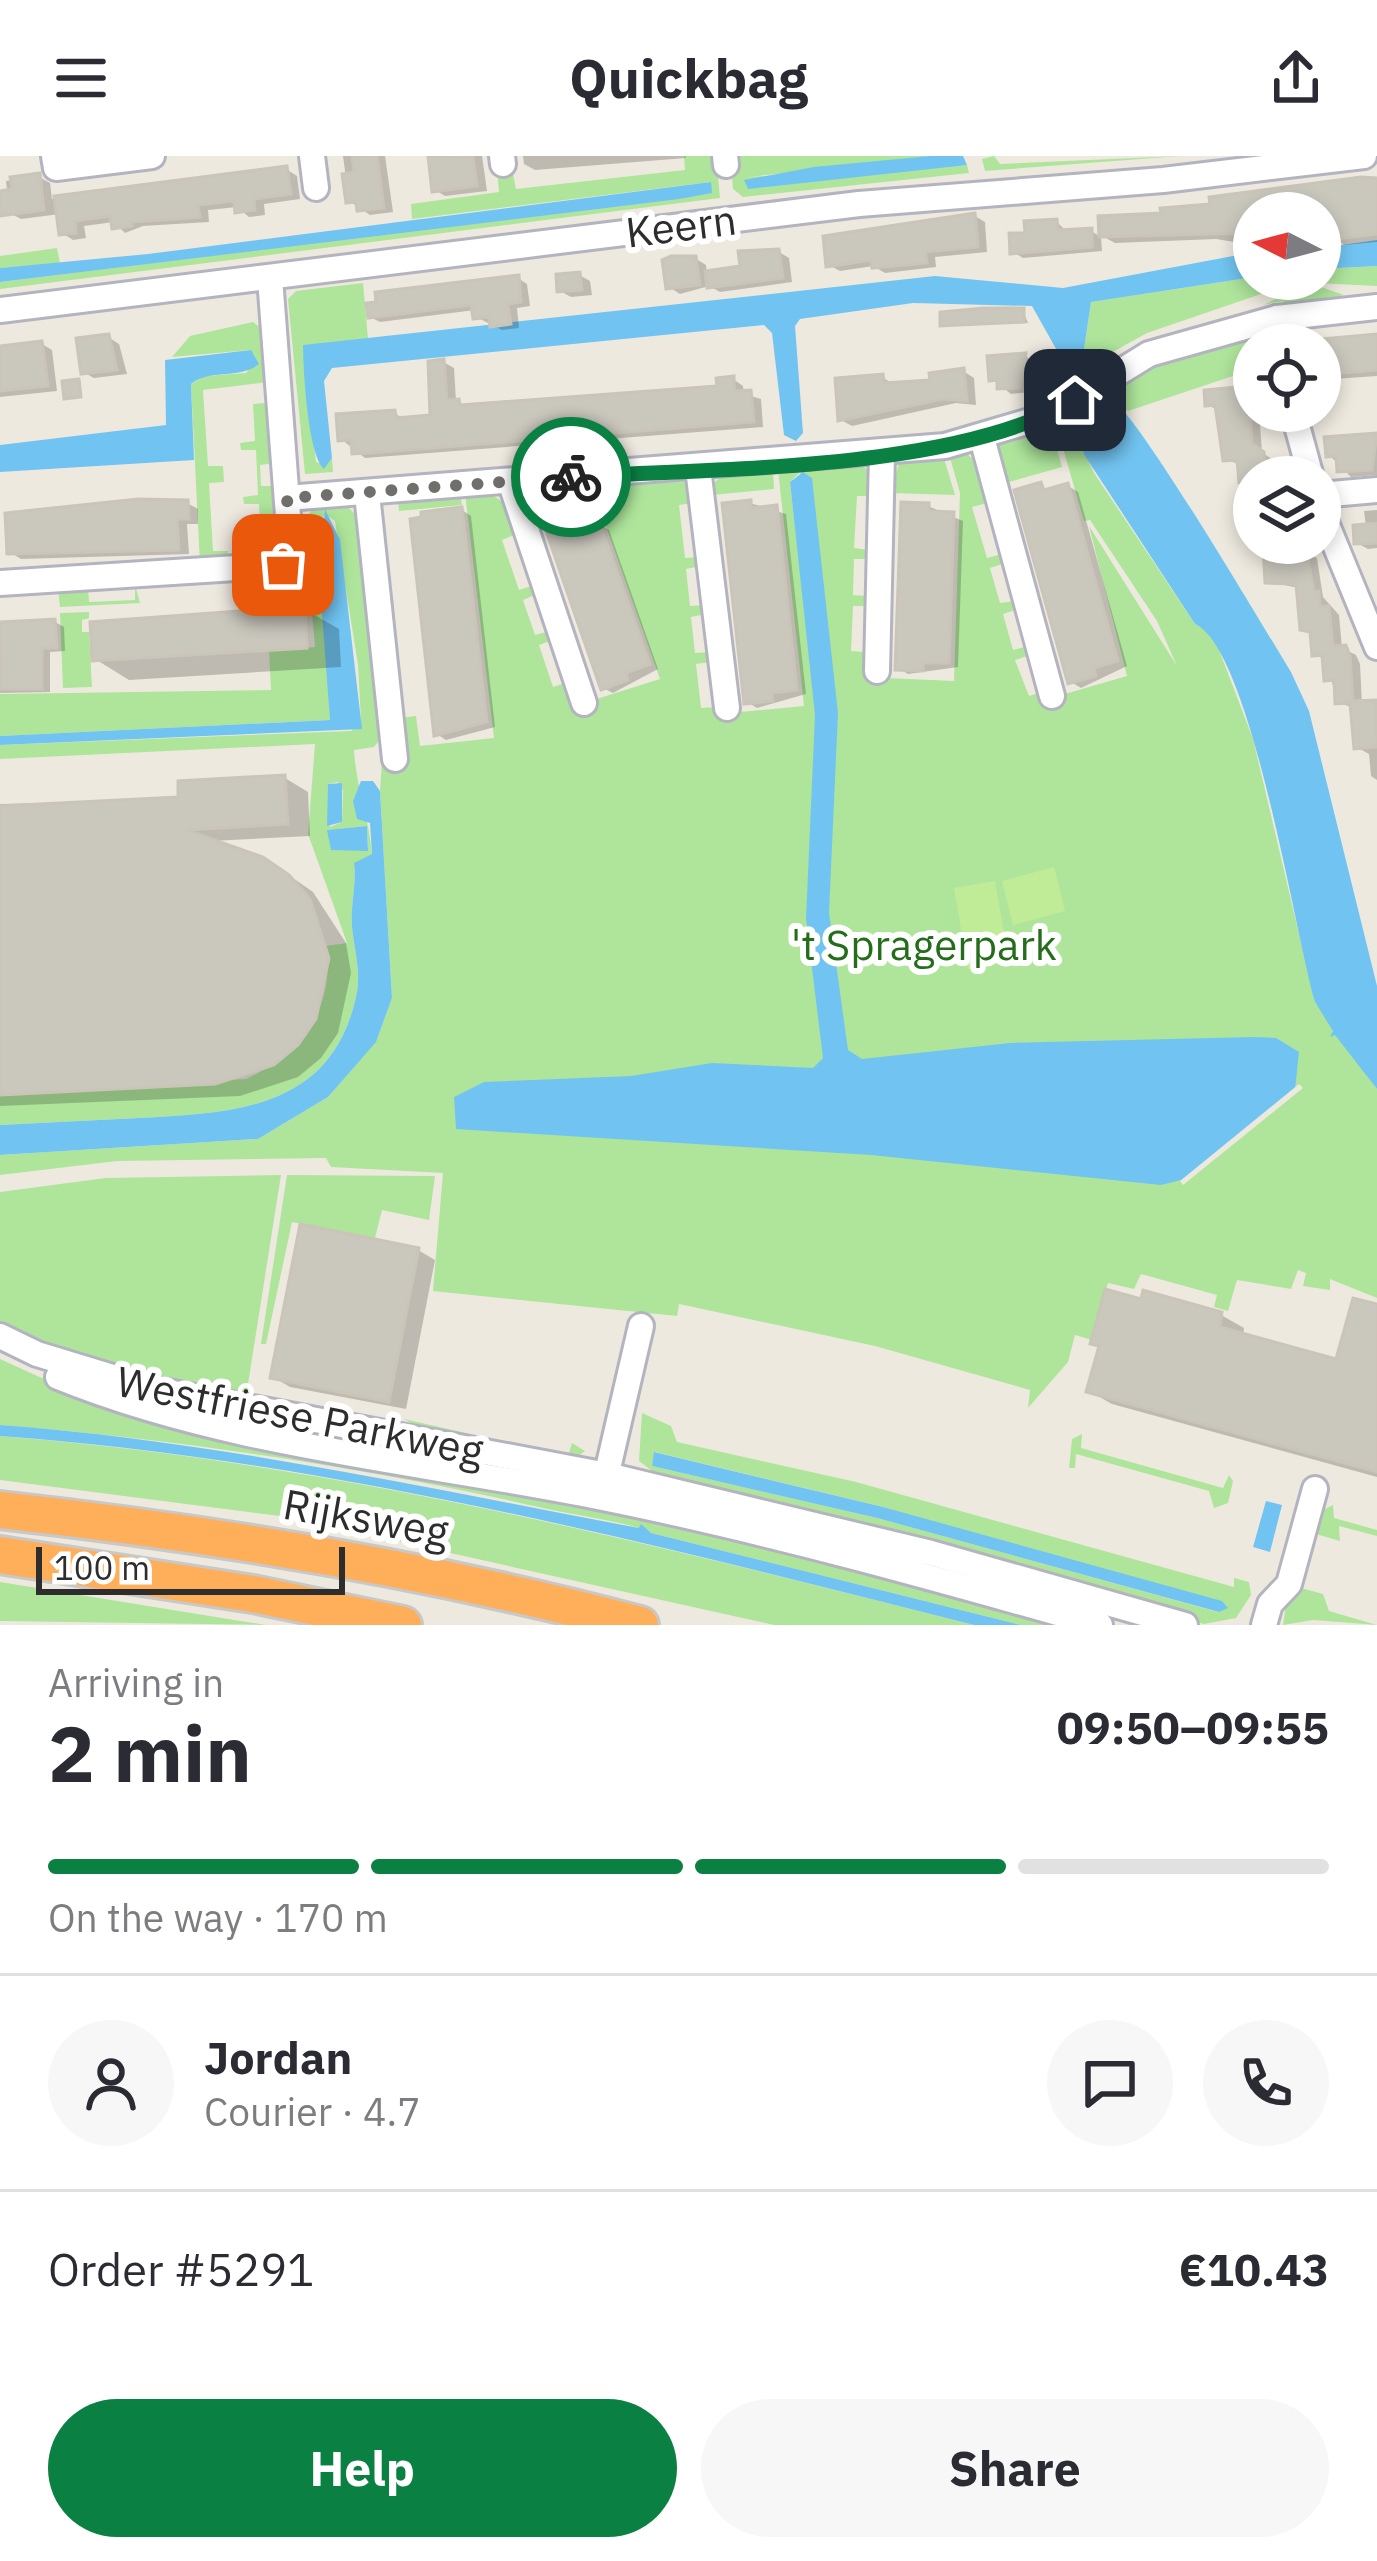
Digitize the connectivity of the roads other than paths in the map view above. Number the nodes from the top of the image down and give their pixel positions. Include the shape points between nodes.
1 (54, 156) edge
2 (150, 156) edge
3 (312, 156) edge
4 (1364, 156) edge
5 (316, 188) dead end
6 (270, 278) junction
7 (1377, 307) edge
8 (0, 310) edge
9 (1276, 318) junction
10 (1277, 324) edge
11 (982, 438) junction
12 (882, 454) junction
13 (698, 468) junction
14 (510, 481) junction
15 (1377, 490) edge
16 (1341, 493) edge
17 (367, 494) junction
18 (287, 498) junction
19 (1341, 559) edge
20 (0, 584) edge
21 (1377, 647) edge
22 (877, 671) dead end
23 (1052, 696) dead end
24 (584, 703) dead end
25 (727, 708) dead end
26 (395, 759) dead end
27 (641, 1326) dead end
28 (0, 1336) edge
29 (0, 1354) edge
30 (604, 1487) junction
31 (1315, 1489) dead end
32 (0, 1510) edge
33 (0, 1555) edge
34 (403, 1625) edge
35 (640, 1625) edge
36 (1100, 1625) edge
37 (1185, 1625) edge
38 (1264, 1625) edge

1 - 2 street via 56,168
3 - 5 street
4 - 6 street, Keern via 859,204
6 - 8 street, Keern
6 - 18 street
7 - 9 street
9 - 10 street
9 - 11 street via 1149,354 1075,400
11 - 12 street
11 - 23 street
12 - 13 street
12 - 22 street
13 - 14 street
13 - 25 street
14 - 17 street
14 - 24 street
15 - 16 street
17 - 18 street
17 - 26 street
18 - 20 street via 283,565
19 - 21 street
27 - 30 street
28 - 30 street, Westfriese Parkweg via 152,1390
29 - 30 street, Westfriese Parkweg via 208,1425
30 - 36 street, Westfriese Parkweg
30 - 37 street, Westfriese Parkweg via 931,1552
31 - 38 street via 1289,1584
32 - 35 highway, Rijksweg via 263,1545
33 - 34 highway

